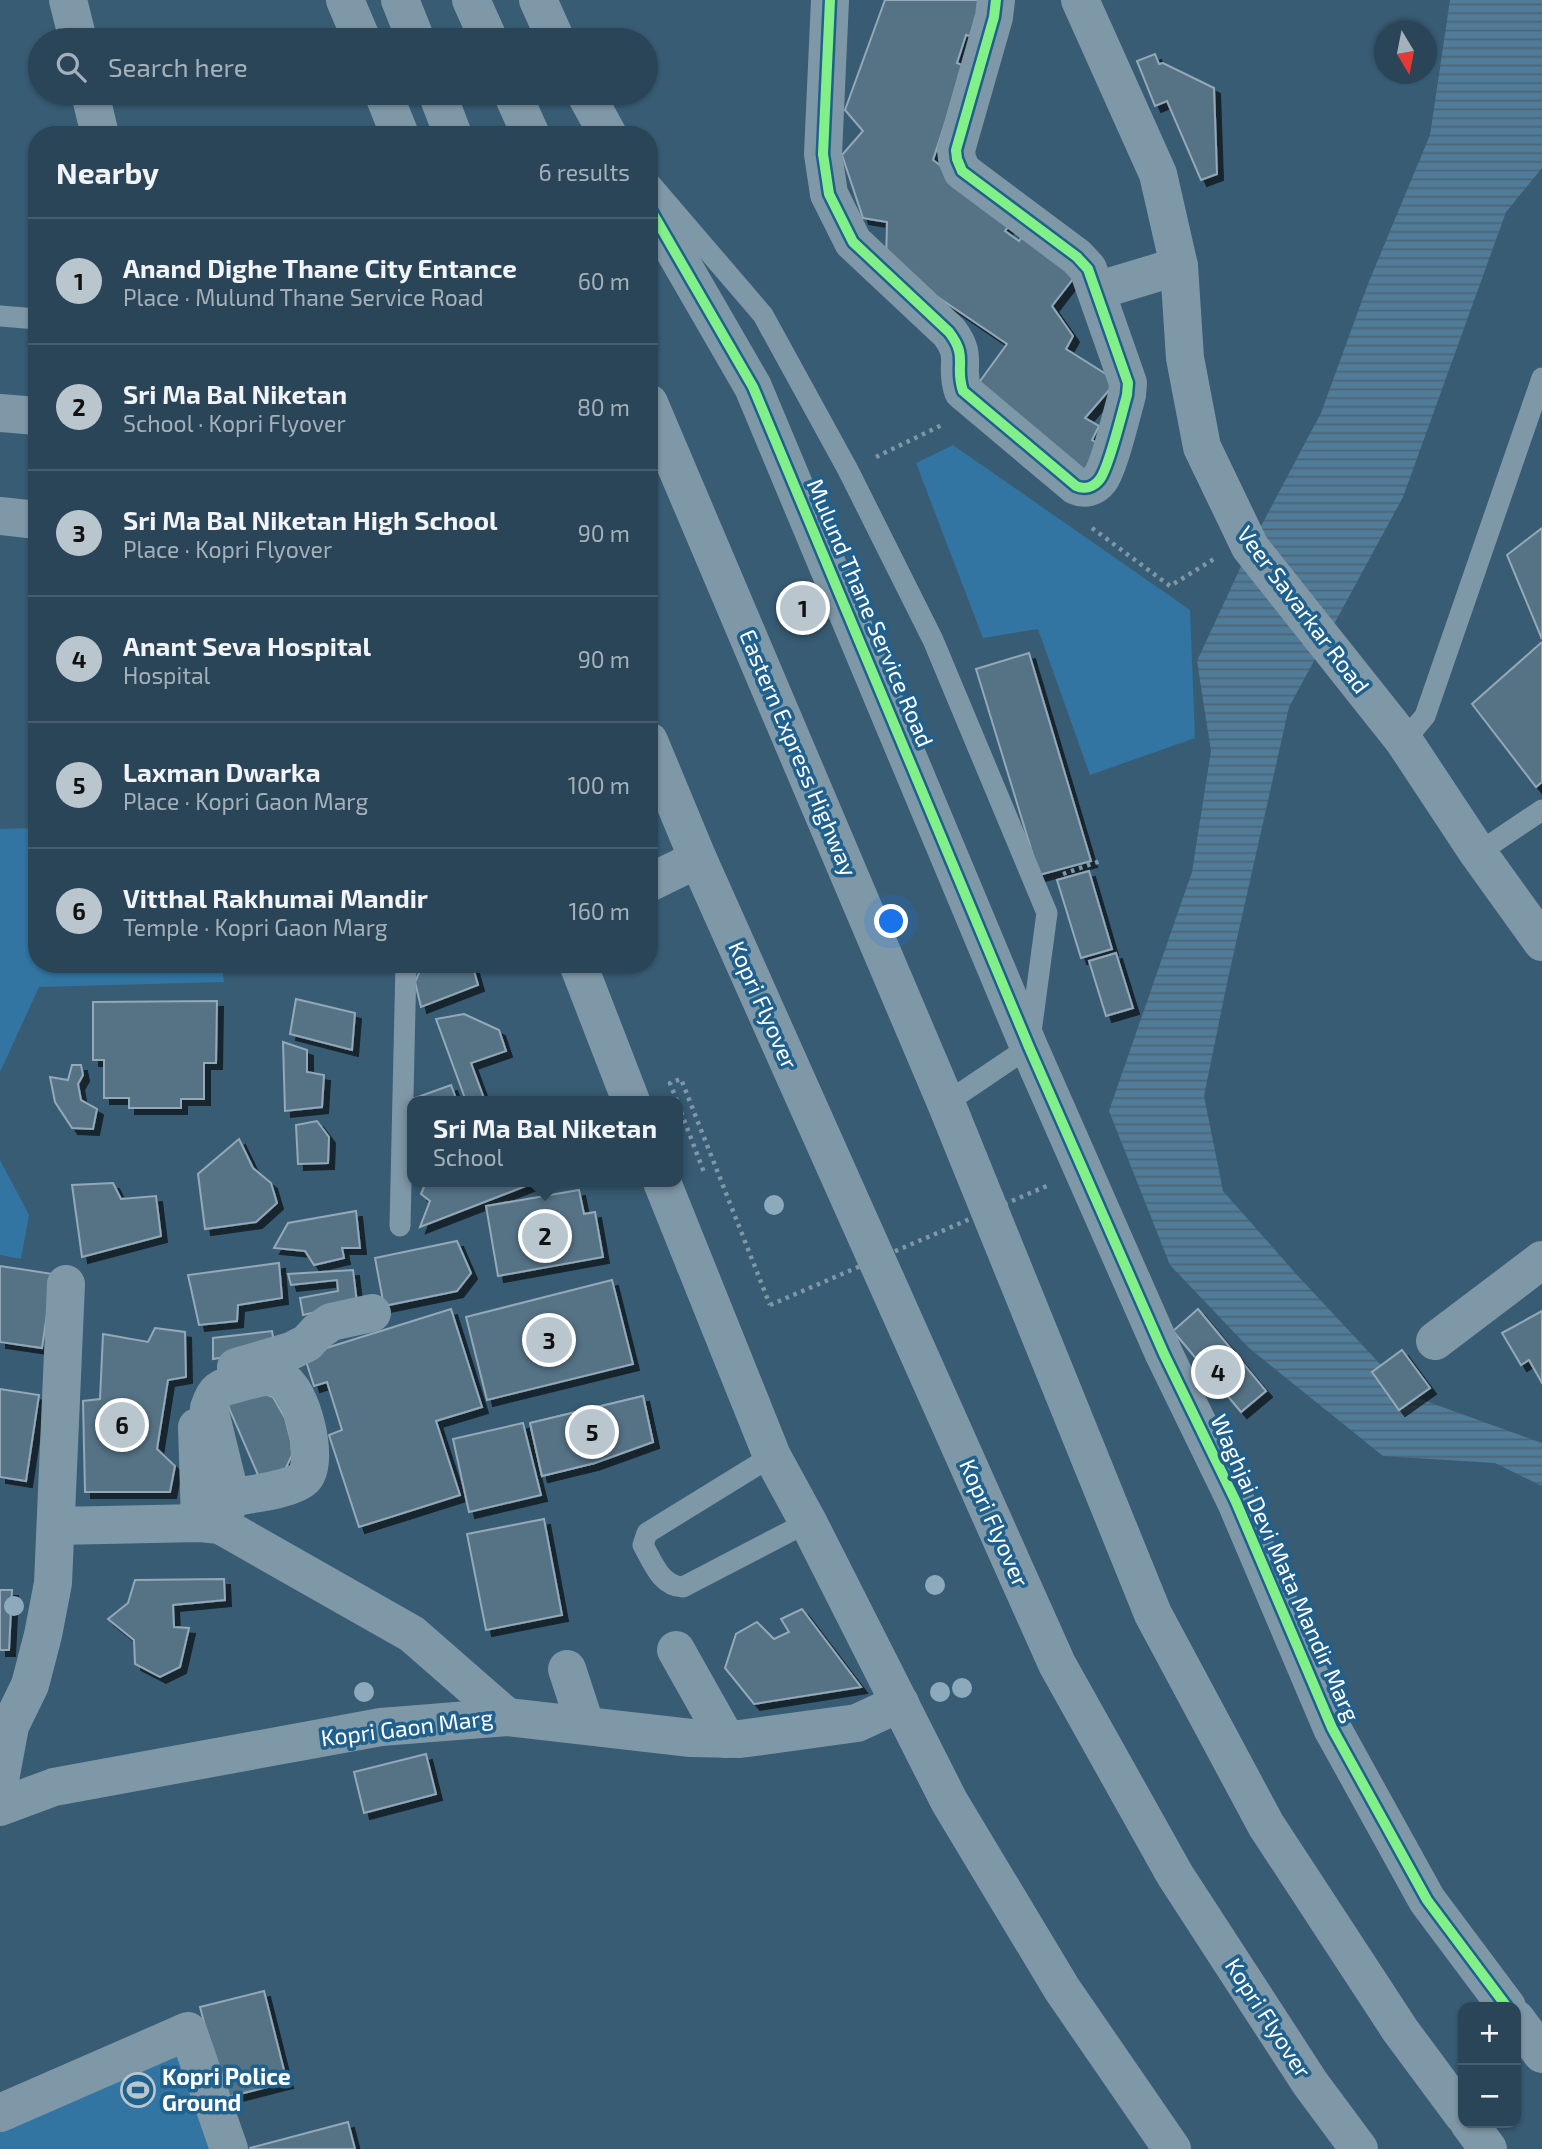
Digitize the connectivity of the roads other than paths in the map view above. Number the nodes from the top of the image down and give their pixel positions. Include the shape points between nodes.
1 (68, 0) edge
2 (345, 0) edge
3 (400, 0) edge
4 (471, 0) edge
5 (538, 0) edge
6 (830, 0) edge
7 (996, 0) edge
8 (1080, 0) edge
9 (75, 28) edge
10 (357, 28) edge
11 (411, 28) edge
12 (484, 28) edge
13 (551, 28) edge
14 (93, 105) edge
15 (388, 105) edge
16 (442, 105) edge
17 (517, 105) edge
18 (592, 105) edge
19 (98, 126) edge
20 (396, 126) edge
21 (450, 126) edge
22 (527, 126) edge
23 (604, 126) edge
24 (658, 193) edge
25 (658, 223) edge
26 (1180, 266) junction
27 (1096, 290) junction
28 (0, 316) edge
29 (28, 318) edge
30 (1542, 378) edge
31 (0, 413) edge
32 (28, 415) edge
33 (658, 424) edge
34 (0, 516) edge
35 (28, 519) edge
36 (1404, 741) junction
37 (658, 763) edge
38 (1542, 810) edge
39 (1478, 853) junction
40 (698, 859) junction
41 (658, 879) edge
42 (1542, 942) edge
43 (407, 973) edge
44 (581, 973) edge
45 (1029, 1047) junction
46 (629, 1096) edge
47 (946, 1103) junction
48 (664, 1187) edge
49 (400, 1226) dead end
50 (1542, 1260) edge
51 (66, 1284) dead end
52 (372, 1313) dead end
53 (1435, 1340) dead end
54 (772, 1456) junction
55 (217, 1515) junction
56 (808, 1522) junction
57 (56, 1526) junction
58 (676, 1650) dead end
59 (567, 1669) dead end
60 (900, 1703) junction
61 (507, 1717) junction
62 (585, 1724) junction
63 (726, 1738) junction
64 (0, 1780) edge
65 (0, 1807) edge
66 (1503, 2002) edge
67 (1521, 2026) edge
68 (1542, 2054) edge
69 (1458, 2108) edge
70 (0, 2113) edge
71 (1473, 2128) edge
72 (229, 2149) edge
73 (1172, 2149) edge
74 (1359, 2149) edge
75 (1488, 2149) edge

1 - 9 street
2 - 10 highway
3 - 11 street
4 - 12 highway
5 - 13 street
6 - 27 street via 823,154 829,194 853,242 949,332 958,345 963,391 1082,489 1101,478 1128,383
7 - 27 street via 957,159 962,171 1077,257
8 - 26 street, Veer Savarkar Road via 1158,174
14 - 19 street
15 - 20 highway
16 - 21 street
17 - 22 highway
18 - 23 street
24 - 45 lane via 763,316 933,640 1047,913
25 - 45 street, Mulund Thane Service Road via 753,387
26 - 27 street
26 - 36 street, Veer Savarkar Road via 1185,358 1202,447 1251,547
28 - 29 lane
30 - 36 lane via 1425,716
31 - 32 street
33 - 47 highway, Eastern Express Highway
34 - 35 street
36 - 39 street, Veer Savarkar Road
37 - 40 highway
38 - 39 lane
39 - 42 street, Veer Savarkar Road
40 - 41 highway
40 - 74 highway, Kopri Flyover via 1057,1664 1175,1875 1310,2083
43 - 49 lane
44 - 46 street
45 - 47 lane
45 - 66 street, Waghjai Devi Mata Mandir Marg via 1164,1354 1236,1502 1332,1728 1427,1900
47 - 69 highway via 1153,1614 1266,1825 1400,2030
48 - 54 street
50 - 53 street
51 - 57 street
52 - 55 street via 331,1322 291,1351 199,1379 195,1386
54 - 56 street
54 - 56 lane via 647,1532 643,1545 659,1574 672,1586 683,1587
55 - 57 street
55 - 61 street via 412,1633
56 - 60 street
57 - 64 street via 53,1583 43,1635 30,1685 10,1726
58 - 63 street
59 - 62 street
60 - 63 street, Kopri Gaon Marg via 857,1723
60 - 73 street via 949,1801 1062,1989
61 - 62 street, Kopri Gaon Marg
61 - 65 street, Kopri Gaon Marg via 381,1727 54,1787
62 - 63 street, Kopri Gaon Marg
67 - 68 street
70 - 72 street via 188,2031
71 - 75 highway

